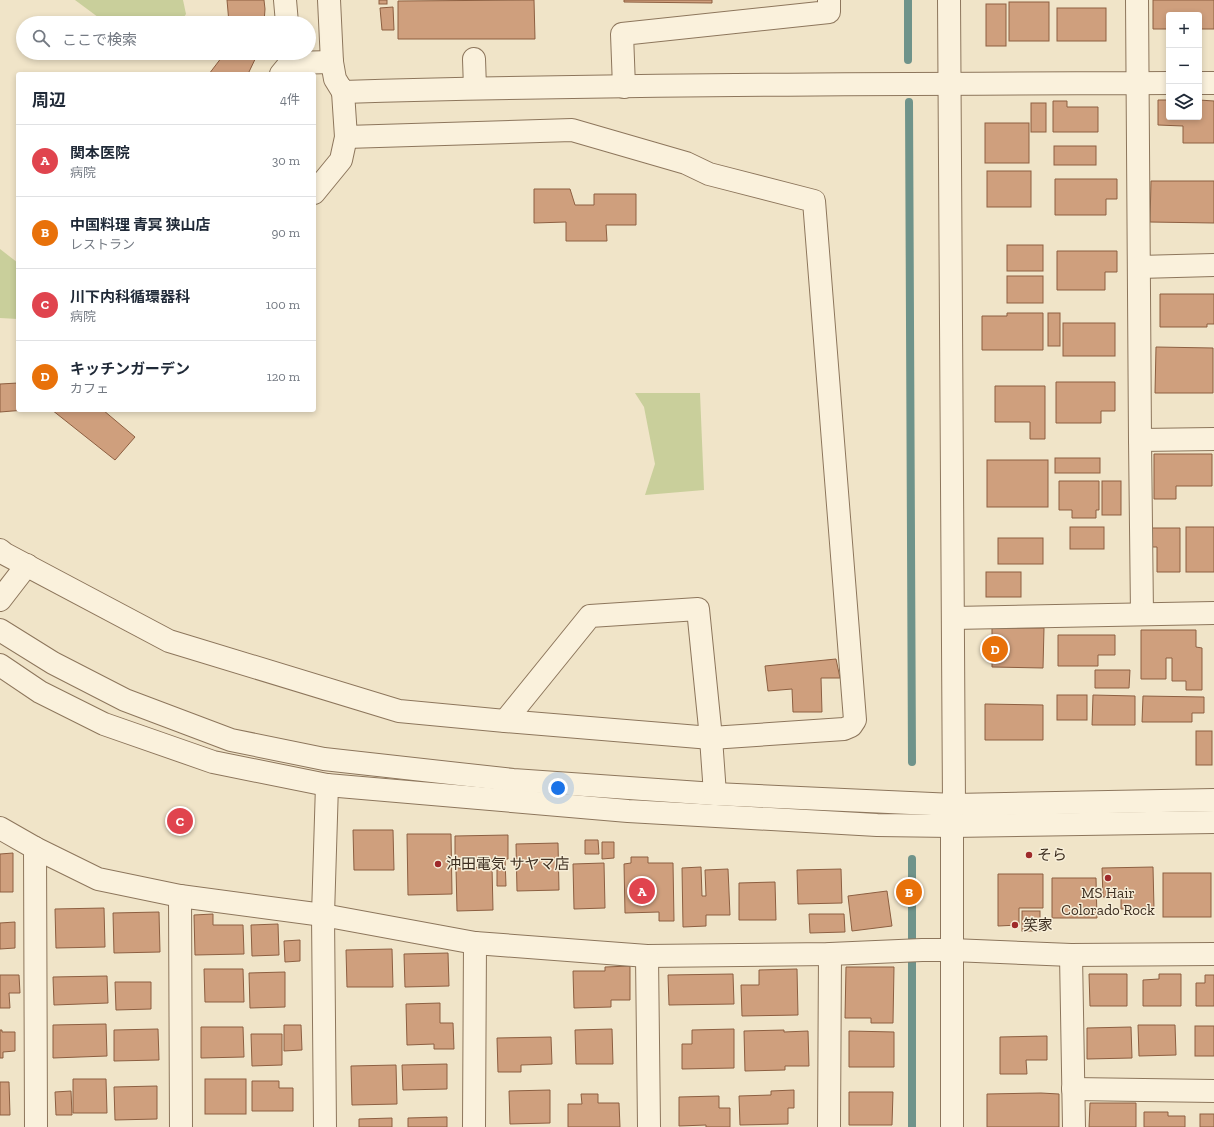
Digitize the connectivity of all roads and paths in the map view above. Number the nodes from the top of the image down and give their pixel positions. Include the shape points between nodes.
1 (285, 0) edge
2 (329, 0) edge
3 (829, 0) edge
4 (949, 0) edge
5 (1137, 0) edge
6 (286, 16) edge
7 (474, 59) dead end
8 (332, 62) junction
9 (287, 63) edge
10 (1137, 83) junction
11 (1166, 83) edge
12 (1202, 83) edge
13 (1214, 83) edge
14 (949, 84) junction
15 (624, 86) junction
16 (475, 88) junction
17 (343, 92) junction
18 (346, 137) junction
19 (316, 191) edge
20 (1214, 265) edge
21 (1139, 267) junction
22 (1140, 440) junction
23 (1214, 440) edge
24 (0, 550) edge
25 (27, 565) junction
26 (0, 600) edge
27 (1214, 613) edge
28 (1142, 614) junction
29 (953, 618) junction
30 (0, 630) edge
31 (0, 665) edge
32 (505, 721) junction
33 (711, 738) junction
34 (327, 785) junction
35 (715, 794) junction
36 (1214, 800) edge
37 (954, 804) junction
38 (1214, 822) edge
39 (952, 826) junction
40 (0, 828) edge
41 (34, 848) junction
42 (180, 896) junction
43 (323, 915) junction
44 (475, 943) junction
45 (952, 950) junction
46 (830, 954) junction
47 (1214, 954) edge
48 (1071, 955) junction
49 (647, 956) junction
50 (1072, 1089) junction
51 (1214, 1091) edge
52 (36, 1127) edge
53 (181, 1127) edge
54 (325, 1127) edge
55 (474, 1127) edge
56 (649, 1127) edge
57 (829, 1127) edge
58 (952, 1127) edge
59 (1074, 1127) edge

1 - 6 street
2 - 8 street
3 - 15 street via 829,12 622,34
4 - 14 street
5 - 10 street
7 - 16 street
8 - 9 street
8 - 17 street via 335,79
10 - 11 street
10 - 14 street
10 - 21 street
12 - 13 street
14 - 15 street
14 - 29 street
15 - 16 street
16 - 17 street
17 - 18 street
18 - 19 street via 341,160
18 - 33 street via 572,130 686,163 709,174 814,201 855,720 851,726 844,729
20 - 21 street
21 - 22 street
22 - 23 street
22 - 28 street
24 - 25 street
25 - 26 street
25 - 32 street via 169,641 399,711
27 - 28 street
28 - 29 street
29 - 37 street
30 - 35 street via 54,663 125,700 231,740 324,759 513,780
31 - 34 street via 40,692 104,724 213,762
32 - 33 street
32 - 33 street via 590,616 698,609
33 - 35 street
34 - 39 street via 628,811 877,825
34 - 43 street
35 - 37 street
36 - 37 street
37 - 39 street
38 - 39 street
39 - 45 street
40 - 41 street
41 - 42 street via 98,879
41 - 52 street
42 - 43 street
42 - 53 street
43 - 44 street
43 - 54 street
44 - 49 street
44 - 55 street
45 - 46 street
45 - 48 street
45 - 58 street
46 - 49 street
46 - 57 street
47 - 48 street
48 - 50 street
49 - 56 street
50 - 51 street
50 - 59 street

